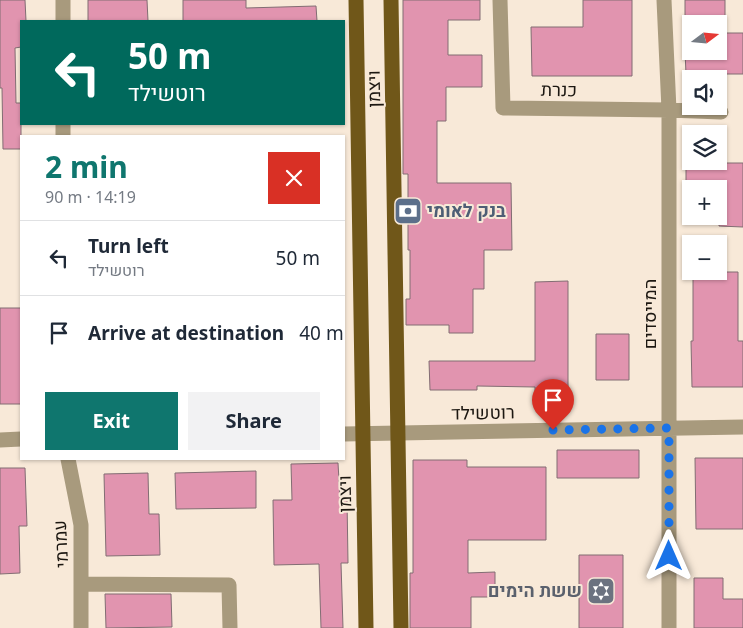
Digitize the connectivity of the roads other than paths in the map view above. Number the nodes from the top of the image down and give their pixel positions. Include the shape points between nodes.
1 (63, 0) edge
2 (356, 0) edge
3 (391, 0) edge
4 (500, 0) edge
5 (664, 0) edge
6 (63, 20) edge
7 (669, 110) junction
8 (682, 110) edge
9 (743, 427) edge
10 (669, 428) junction
11 (398, 433) junction
12 (345, 434) edge
13 (362, 434) junction
14 (0, 440) edge
15 (20, 440) edge
16 (68, 460) edge
17 (81, 584) junction
18 (81, 628) edge
19 (230, 628) edge
20 (366, 628) edge
21 (400, 628) edge
22 (670, 628) edge

1 - 6 street
2 - 13 main road, ויצמן
3 - 11 main road, ויצמן
4 - 7 street, כנרת via 503,108
5 - 7 street, המייסדים
7 - 8 street, כנרת
7 - 10 street, המייסדים
9 - 10 street, רוטשילד
10 - 11 street, רוטשילד
10 - 22 street, המייסדים
11 - 13 street, רוטשילד
11 - 21 main road, ויצמן
12 - 13 street, רוטשילד
13 - 20 main road, ויצמן
14 - 15 street
16 - 17 street, עמרמי via 81,525
17 - 18 street, עמרמי
17 - 19 street via 229,585

